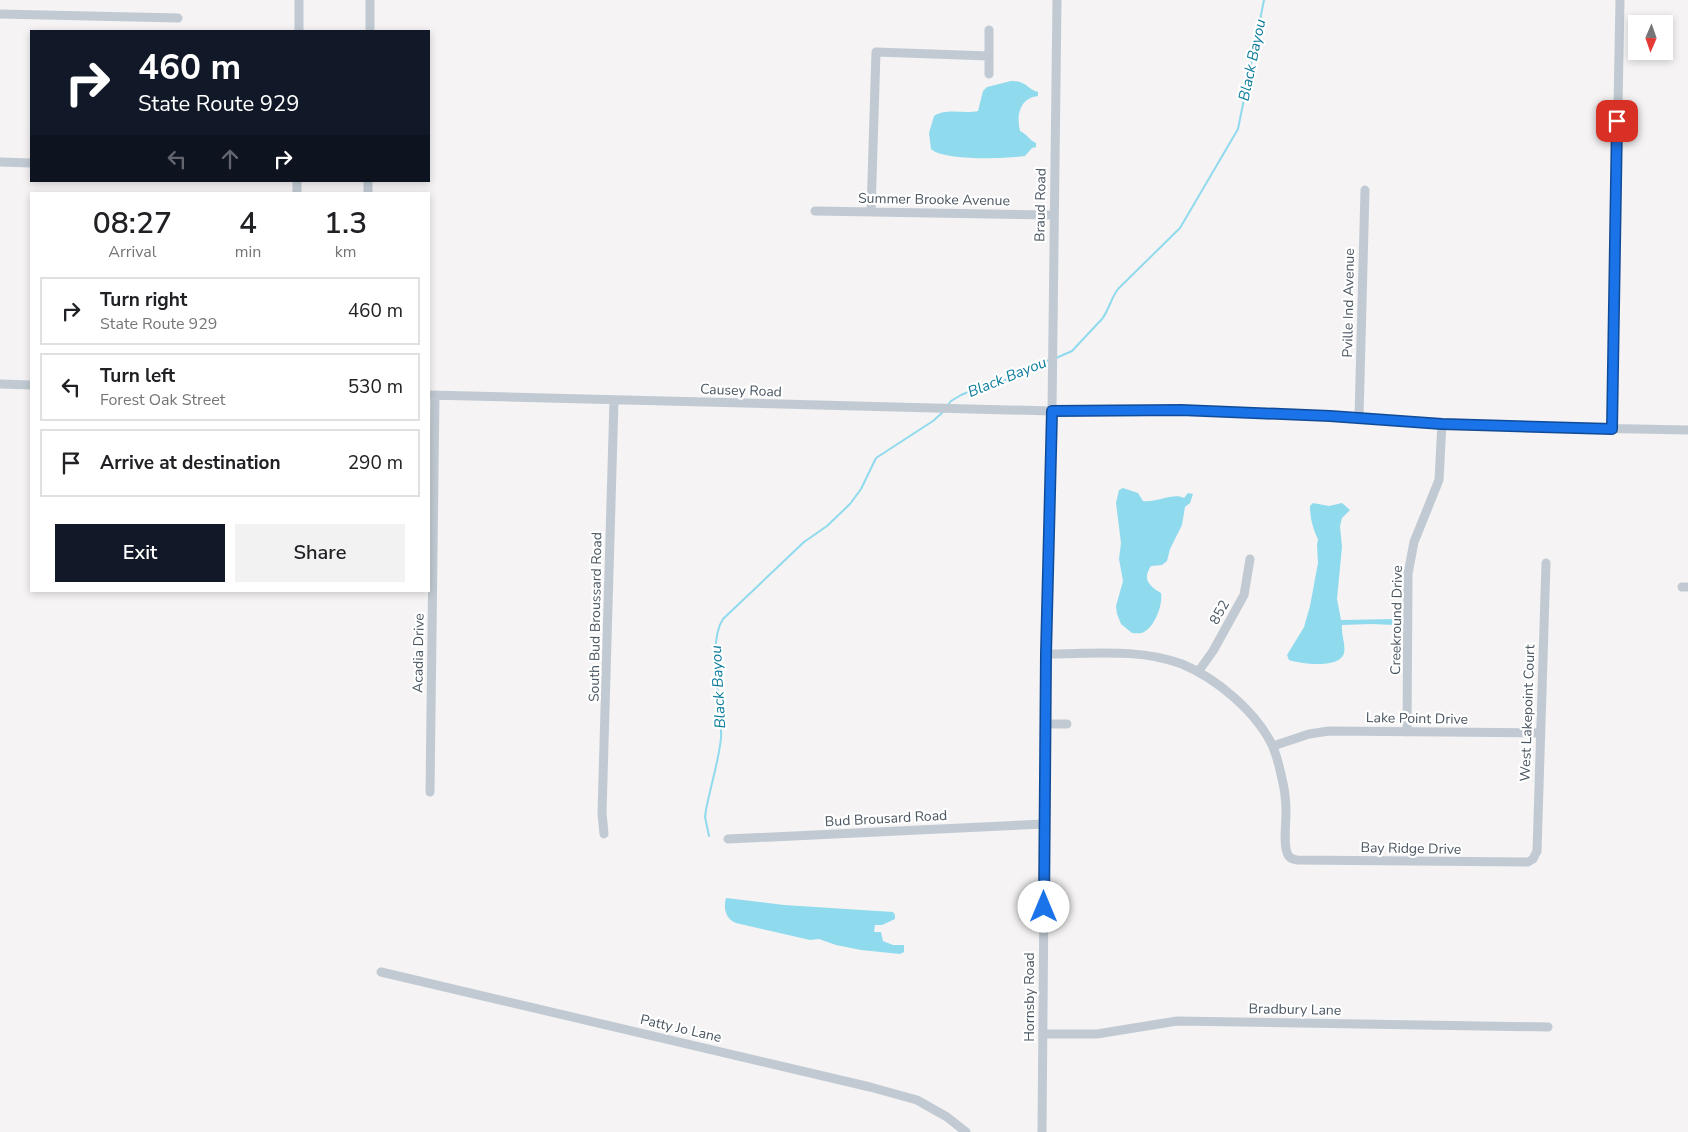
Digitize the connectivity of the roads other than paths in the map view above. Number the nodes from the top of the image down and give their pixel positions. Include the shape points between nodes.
1 (299, 0) edge
2 (370, 0) edge
3 (1057, 0) edge
4 (1620, 0) edge
5 (0, 14) edge
6 (178, 18) dead end
7 (299, 30) edge
8 (370, 30) edge
9 (989, 30) dead end
10 (989, 56) junction
11 (988, 74) dead end
12 (0, 162) edge
13 (30, 163) edge
14 (1365, 190) dead end
15 (815, 210) dead end
16 (871, 212) junction
17 (1053, 215) junction
18 (0, 384) edge
19 (30, 385) edge
20 (432, 395) edge
21 (614, 400) junction
22 (1052, 411) junction
23 (1359, 417) junction
24 (1442, 424) junction
25 (1612, 429) junction
26 (1688, 430) edge
27 (1250, 559) dead end
28 (1546, 563) dead end
29 (1046, 654) junction
30 (1198, 672) junction
31 (1045, 724) junction
32 (1068, 724) dead end
33 (1407, 732) junction
34 (1540, 733) junction
35 (1272, 746) junction
36 (430, 792) dead end
37 (1044, 824) junction
38 (604, 834) dead end
39 (728, 839) dead end
40 (1531, 861) joint
41 (381, 972) dead end
42 (1548, 1027) dead end
43 (1043, 1034) junction
44 (966, 1132) edge
45 (1042, 1132) edge

1 - 7 street
2 - 8 street
3 - 17 street, Braud Road
4 - 25 street
5 - 6 street
9 - 10 street
10 - 11 street
10 - 16 street via 876,52
12 - 13 street
14 - 23 street, Pville Ind Avenue
15 - 16 street, Summer Brooke Avenue
16 - 17 street, Summer Brooke Avenue
17 - 22 street, Braud Road
18 - 19 street
20 - 21 street, Causey Road
20 - 36 street, Acadia Drive
21 - 22 street, Causey Road
21 - 38 street, South Bud Broussard Road
22 - 23 street, Causey Road via 1181,410
22 - 29 street, Hornsby Road
23 - 24 street, Causey Road
24 - 25 street, Causey Road
24 - 33 street, Creekround Drive via 1439,480 1414,542 1408,574
25 - 26 street, Causey Road
27 - 30 street, 852 via 1244,595
28 - 34 street, West Lakepoint Court
29 - 30 street via 1146,656 1171,661
29 - 31 street, Hornsby Road
30 - 35 street via 1244,707
31 - 32 street
31 - 37 street, Hornsby Road
33 - 34 street, Lake Point Drive
33 - 35 street, Lake Point Drive via 1329,731
34 - 40 street, West Lakepoint Court via 1537,850
35 - 40 street, Bay Ridge Drive via 1283,785 1286,847 1290,858
37 - 39 street, Bud Brousard Road
37 - 43 street, Hornsby Road
41 - 44 street, Patty Jo Lane via 870,1087 917,1100
42 - 43 street, Bradbury Lane via 1177,1020 1097,1034
43 - 45 street, Hornsby Road

